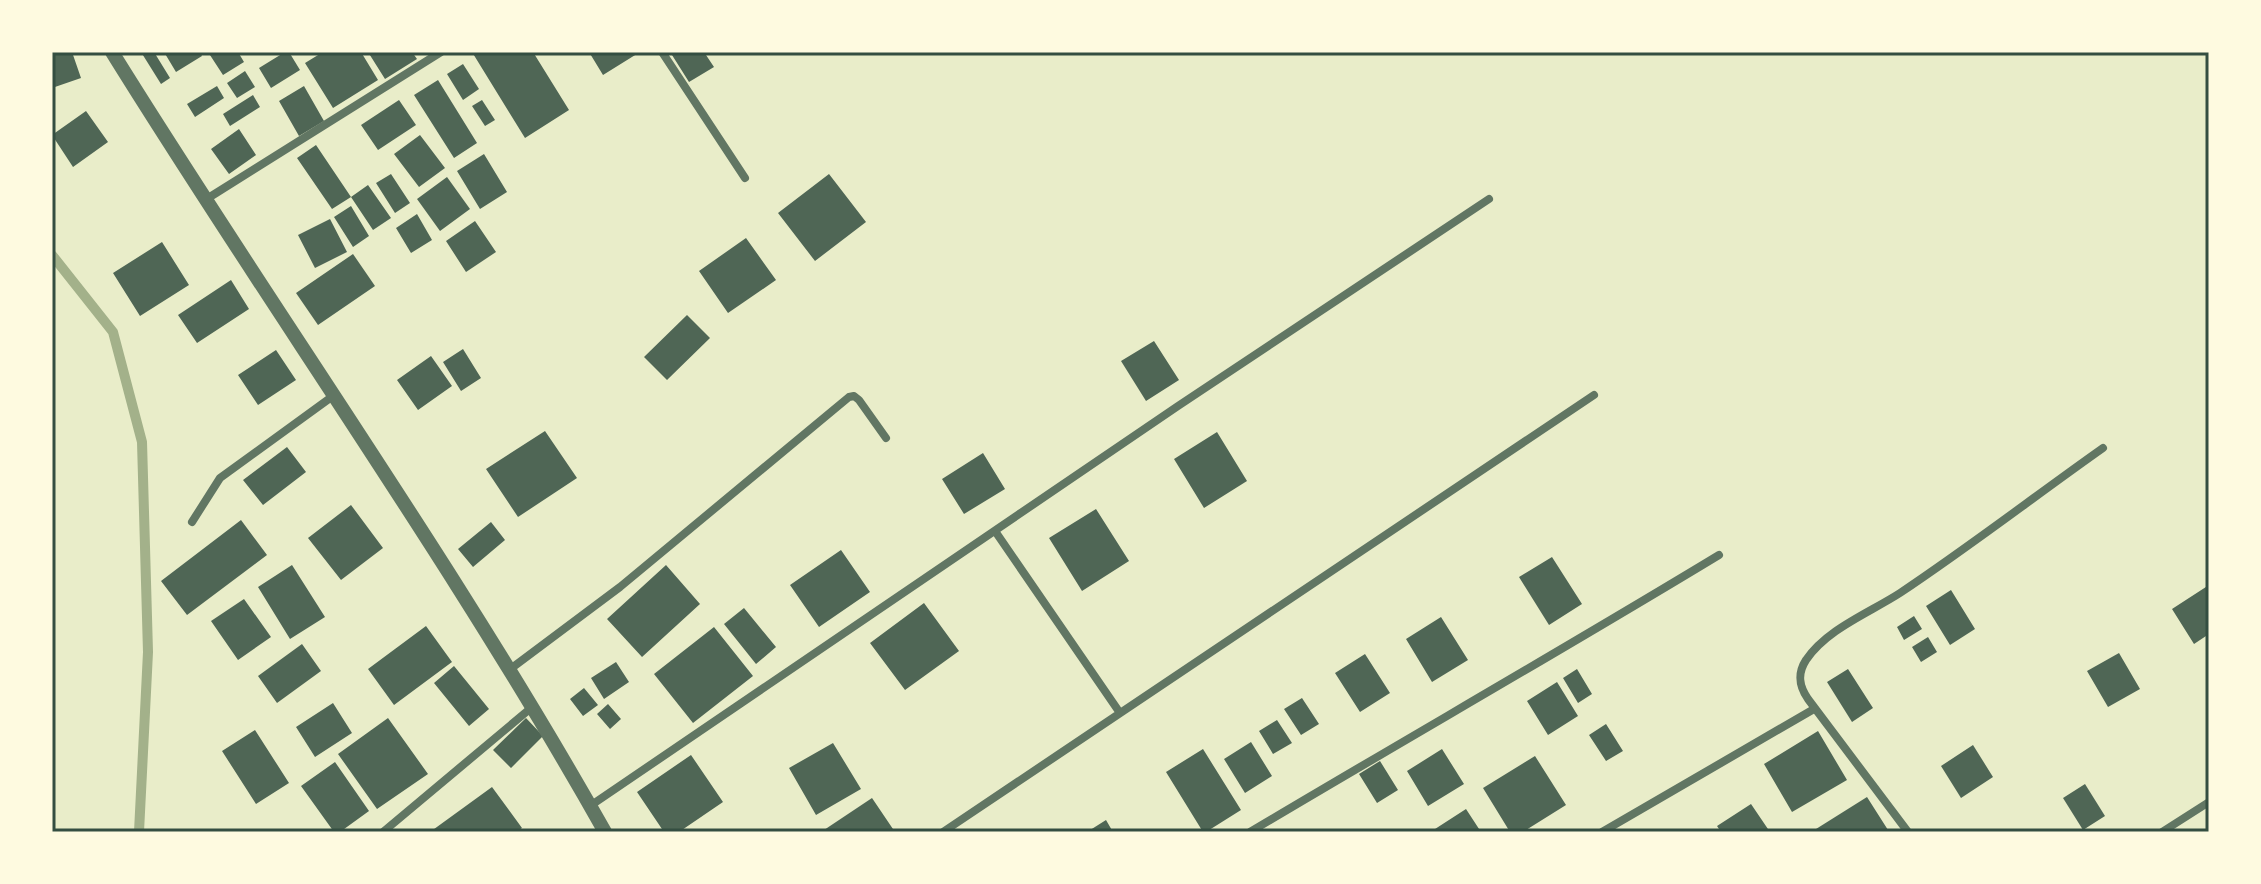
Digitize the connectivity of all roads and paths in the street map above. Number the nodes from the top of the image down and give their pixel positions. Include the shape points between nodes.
1 (112, 52) edge
2 (441, 52) edge
3 (662, 52) edge
4 (745, 178) dead end
5 (1489, 199) dead end
6 (204, 200) junction
7 (1594, 395) dead end
8 (333, 396) junction
9 (886, 438) dead end
10 (2103, 448) dead end
11 (192, 522) dead end
12 (995, 531) junction
13 (1719, 555) dead end
14 (509, 670) junction
15 (531, 708) junction
16 (1814, 709) junction
17 (1120, 713) junction
18 (2209, 802) edge
19 (590, 806) junction
20 (383, 832) edge
21 (605, 832) edge
22 (943, 832) edge
23 (1250, 832) edge
24 (1602, 832) edge
25 (1908, 832) edge
26 (2162, 832) edge

1 - 6 street
2 - 6 street
3 - 4 street
5 - 12 street
6 - 8 street
7 - 17 street
8 - 11 street via 220,478
8 - 14 street
9 - 14 street via 859,400 849,397 632,577
10 - 16 street via 1815,649 1800,678
12 - 17 street
12 - 19 street
13 - 23 street
14 - 15 street
15 - 19 street
15 - 20 street
16 - 24 street
16 - 25 street
17 - 22 street
18 - 26 street
19 - 21 street

